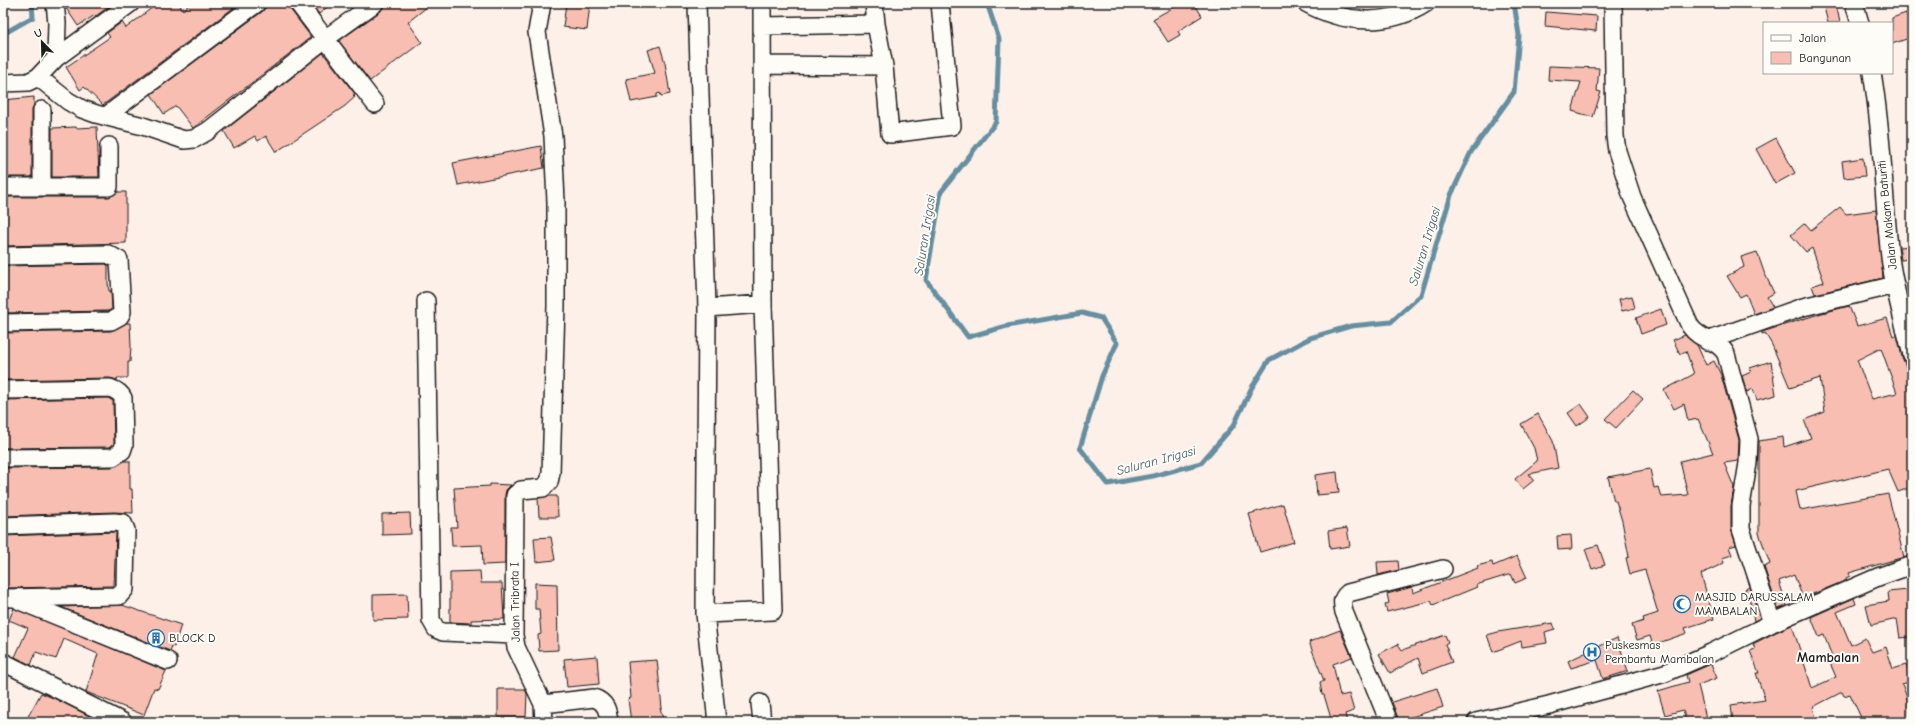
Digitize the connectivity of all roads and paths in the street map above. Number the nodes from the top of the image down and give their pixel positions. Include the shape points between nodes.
1 (55, 3) edge
2 (131, 3) edge
3 (257, 3) edge
4 (298, 3) edge
5 (375, 3) edge
6 (542, 3) edge
7 (697, 3) edge
8 (762, 3) edge
9 (874, 3) edge
10 (940, 3) edge
11 (1306, 3) edge
12 (1426, 3) edge
13 (1613, 3) edge
14 (1854, 3) edge
15 (1860, 22) edge
16 (876, 24) junction
17 (762, 26) junction
18 (325, 38) junction
19 (56, 58) junction
20 (762, 65) junction
21 (884, 66) junction
22 (1872, 74) edge
23 (38, 77) junction
24 (3, 83) edge
25 (375, 104) dead end
26 (42, 110) dead end
27 (106, 116) junction
28 (109, 146) dead end
29 (3, 187) edge
30 (42, 187) junction
31 (3, 256) edge
32 (1895, 285) junction
33 (426, 301) dead end
34 (763, 304) junction
35 (707, 308) junction
36 (3, 323) edge
37 (1707, 340) junction
38 (1912, 355) edge
39 (3, 390) edge
40 (3, 458) edge
41 (3, 526) edge
42 (1912, 565) edge
43 (1443, 569) dead end
44 (9, 598) edge
45 (705, 614) junction
46 (1772, 623) junction
47 (514, 635) junction
48 (168, 661) dead end
49 (3, 662) edge
50 (760, 703) dead end
51 (543, 704) junction
52 (123, 722) edge
53 (544, 722) edge
54 (609, 722) edge
55 (717, 722) edge
56 (762, 722) edge
57 (1389, 722) edge
58 (1476, 722) edge

1 - 19 street
2 - 19 street
3 - 27 street
4 - 18 street
5 - 18 street
6 - 47 street, Jalan Tribrata I via 537,32 554,148 556,202 551,473 546,486 520,490 515,495
7 - 35 street
8 - 17 street
9 - 16 street
10 - 21 street via 952,126 890,134
11 - 12 street via 1341,17 1368,21 1408,13
13 - 37 street via 1615,136 1621,167 1690,326 1696,334
14 - 15 street
16 - 17 street
16 - 21 street
17 - 20 street
18 - 25 street
18 - 27 street via 208,131 194,139 184,140
19 - 23 street
20 - 21 street
20 - 34 street
22 - 32 street, Jalan Makam Baturiti
23 - 24 street via 28,82
23 - 27 street via 82,109
26 - 30 street
28 - 30 street via 114,186
29 - 30 street
31 - 36 street via 115,256 119,260 122,312 111,321
32 - 37 street via 1803,306
32 - 38 street, Jalan Makam Baturiti
33 - 47 street via 431,620 436,629 443,632
34 - 35 street
34 - 45 street via 773,611
35 - 45 street
37 - 46 street via 1720,346 1726,354 1749,439 1741,506 1741,529
39 - 40 street via 115,390 123,398 124,445 122,451 113,457
41 - 44 street via 114,522 123,523 126,530 125,589 119,596
42 - 46 street
43 - 57 street via 1348,593 1343,597 1344,612
44 - 48 street
45 - 55 street
46 - 58 street via 1665,673
47 - 51 street, Jalan Tribrata I via 516,647
49 - 52 street
50 - 56 street
51 - 53 street, Jalan Tribrata I
51 - 54 street via 594,698 605,706

